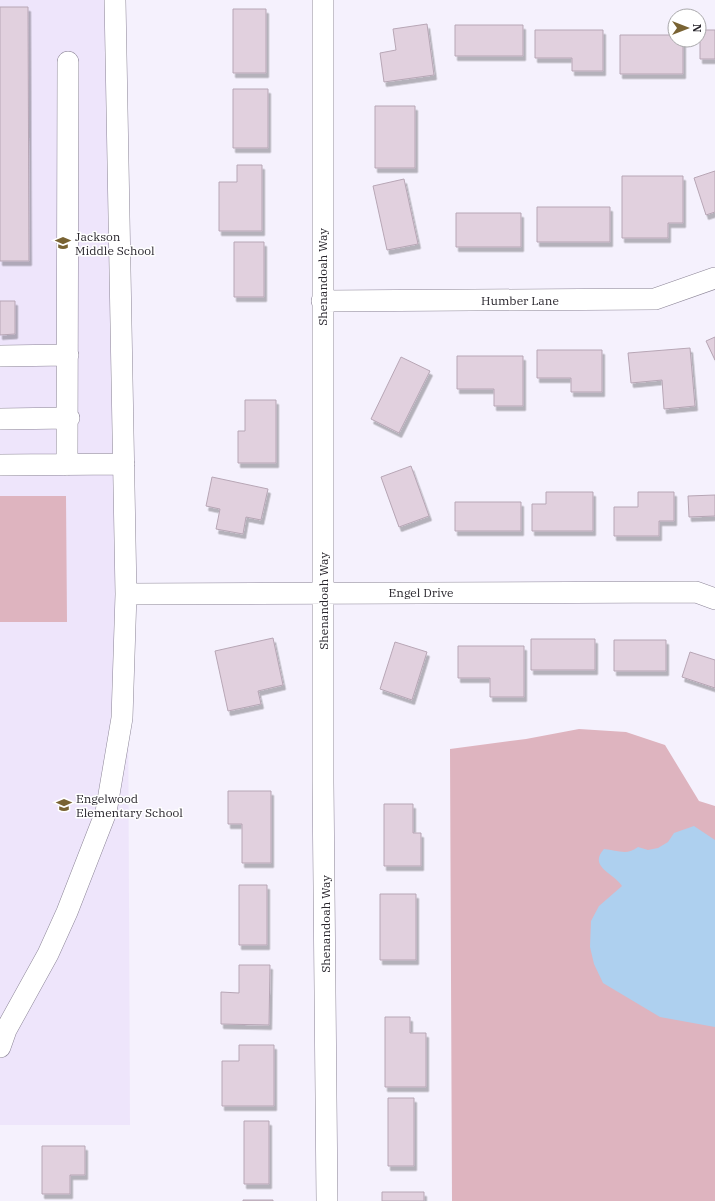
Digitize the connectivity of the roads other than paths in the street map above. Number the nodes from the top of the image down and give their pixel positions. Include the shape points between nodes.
1 (115, 0) edge
2 (323, 0) edge
3 (68, 62) dead end
4 (715, 278) edge
5 (322, 301) junction
6 (68, 355) junction
7 (0, 356) edge
8 (69, 418) junction
9 (0, 419) edge
10 (124, 464) junction
11 (0, 465) edge
12 (67, 465) junction
13 (323, 592) junction
14 (126, 594) junction
15 (715, 598) edge
16 (0, 1047) edge
17 (327, 1201) edge

1 - 10 street
2 - 5 street, Shenandoah Way
3 - 6 street
4 - 5 street, Humber Lane via 655,299
5 - 13 street, Shenandoah Way
6 - 7 street
6 - 8 street
8 - 9 street
8 - 12 street
10 - 12 street
10 - 14 street
11 - 12 street
13 - 14 street, Engel Drive
13 - 15 street, Engel Drive via 696,592
13 - 17 street, Shenandoah Way
14 - 16 street via 122,718 106,812 67,912 48,954 6,1030

